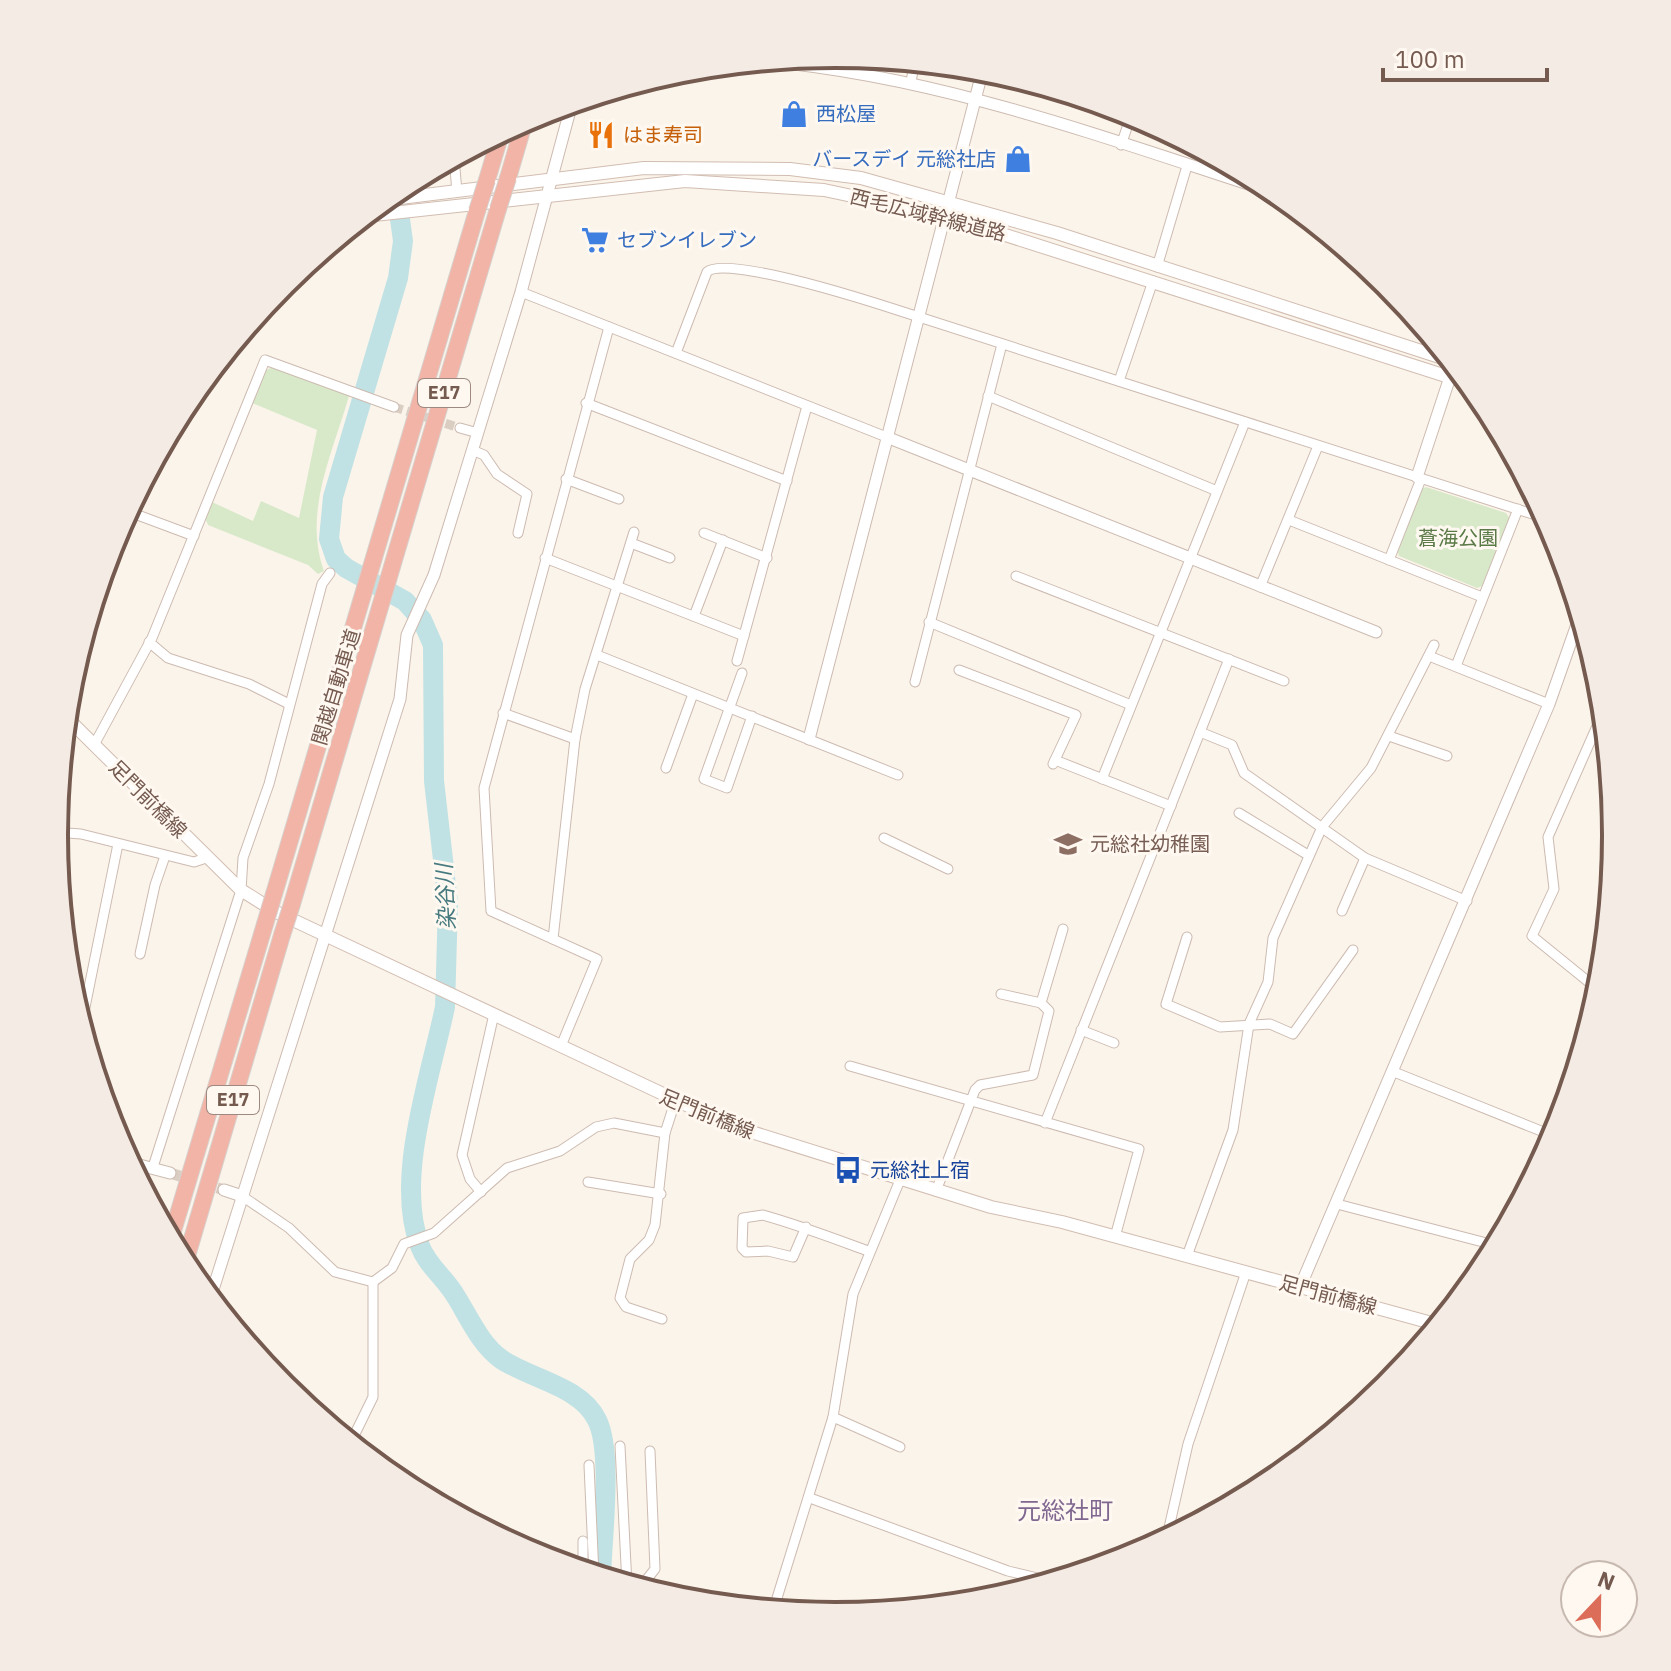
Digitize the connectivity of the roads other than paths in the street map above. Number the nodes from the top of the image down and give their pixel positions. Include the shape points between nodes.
1 (829, 68) edge
2 (863, 69) edge
3 (862, 72) junction
4 (913, 73) edge
5 (911, 81) junction
6 (980, 82) edge
7 (976, 98) junction
8 (569, 116) edge
9 (1128, 126) edge
10 (520, 136) edge
11 (1121, 145) junction
12 (497, 147) edge
13 (1187, 166) junction
14 (455, 169) edge
15 (554, 177) junction
16 (1234, 180) edge
17 (457, 192) junction
18 (548, 194) junction
19 (950, 200) junction
20 (416, 203) junction
21 (398, 205) edge
22 (946, 216) junction
23 (1157, 267) junction
24 (1153, 281) junction
25 (521, 292) junction
26 (920, 317) junction
27 (609, 327) junction
28 (1002, 344) junction
29 (676, 353) junction
30 (1434, 355) edge
31 (1450, 377) joint
32 (1119, 381) junction
33 (988, 396) junction
34 (586, 403) junction
35 (807, 406) junction
36 (394, 407) tunnel mouth
37 (1245, 422) junction
38 (460, 428) tunnel mouth
39 (478, 433) junction
40 (889, 438) junction
41 (1318, 446) junction
42 (472, 450) junction
43 (969, 470) junction
44 (1419, 478) junction
45 (566, 479) junction
46 (787, 481) junction
47 (1217, 491) junction
48 (619, 499) dead end
49 (1518, 509) junction
50 (1532, 514) edge
51 (138, 515) edge
52 (1289, 520) junction
53 (634, 532) dead end
54 (518, 533) dead end
55 (704, 533) dead end
56 (194, 536) junction
57 (723, 540) junction
58 (631, 543) junction
59 (545, 558) junction
60 (670, 558) dead end
61 (767, 558) junction
62 (1189, 559) junction
63 (1389, 560) junction
64 (330, 573) dead end
65 (1016, 576) dead end
66 (619, 586) junction
67 (1260, 587) junction
68 (1482, 597) junction
69 (694, 616) junction
70 (929, 622) junction
71 (1575, 630) edge
72 (1160, 632) junction
73 (1376, 632) dead end
74 (744, 636) junction
75 (149, 642) junction
76 (1434, 645) dead end
77 (597, 655) junction
78 (1429, 656) junction
79 (1229, 659) junction
80 (737, 661) dead end
81 (1456, 666) junction
82 (959, 670) dead end
83 (742, 673) dead end
84 (1284, 681) dead end
85 (915, 682) dead end
86 (693, 694) junction
87 (289, 704) junction
88 (1549, 704) junction
89 (1131, 705) junction
90 (728, 708) junction
91 (503, 713) junction
92 (752, 716) junction
93 (76, 727) edge
94 (1595, 730) edge
95 (1200, 732) junction
96 (1389, 736) junction
97 (575, 739) junction
98 (809, 739) junction
99 (94, 745) junction
100 (1447, 756) dead end
101 (666, 768) dead end
102 (898, 775) dead end
103 (1102, 779) junction
104 (1171, 806) junction
105 (1239, 813) dead end
106 (1322, 827) junction
107 (68, 833) edge
108 (884, 838) dead end
109 (118, 844) junction
110 (1308, 855) junction
111 (165, 856) junction
112 (206, 858) junction
113 (1365, 858) junction
114 (948, 869) dead end
115 (241, 890) junction
116 (1467, 901) junction
117 (1342, 911) dead end
118 (1063, 929) dead end
119 (323, 937) junction
120 (1187, 937) dead end
121 (553, 939) junction
122 (1353, 950) dead end
123 (140, 954) dead end
124 (1589, 982) edge
125 (1001, 994) dead end
126 (86, 1000) edge
127 (1041, 1003) junction
128 (494, 1014) junction
129 (1249, 1024) junction
130 (1081, 1030) junction
131 (1114, 1043) dead end
132 (561, 1046) junction
133 (850, 1066) dead end
134 (1394, 1072) junction
135 (675, 1102) junction
136 (972, 1103) junction
137 (1045, 1123) junction
138 (1544, 1132) edge
139 (665, 1133) junction
140 (142, 1165) edge
141 (153, 1167) junction
142 (170, 1173) tunnel mouth
143 (900, 1180) junction
144 (588, 1182) dead end
145 (224, 1190) tunnel mouth
146 (936, 1191) junction
147 (481, 1192) junction
148 (661, 1194) junction
149 (242, 1196) junction
150 (1337, 1204) junction
151 (175, 1225) edge
152 (806, 1227) junction
153 (1115, 1237) junction
154 (1486, 1243) edge
155 (189, 1249) edge
156 (868, 1251) junction
157 (1187, 1256) junction
158 (1246, 1272) junction
159 (373, 1282) junction
160 (214, 1285) edge
161 (1300, 1287) junction
162 (662, 1319) dead end
163 (1429, 1322) edge
164 (833, 1417) junction
165 (355, 1434) edge
166 (620, 1446) dead end
167 (900, 1447) dead end
168 (650, 1451) dead end
169 (589, 1465) dead end
170 (810, 1498) junction
171 (1169, 1527) edge
172 (583, 1541) dead end
173 (583, 1560) edge
174 (593, 1563) edge
175 (626, 1574) edge
176 (1034, 1577) edge
177 (647, 1579) edge
178 (777, 1600) edge

1 - 3 street
2 - 3 street
3 - 5 street
4 - 5 street
5 - 7 street
6 - 7 street
7 - 11 street
7 - 19 street
8 - 15 street
9 - 11 street
10 - 155 highway, 関越自動車道 / E17, bridge
11 - 13 street
12 - 151 highway, 関越自動車道 / E17, bridge
13 - 16 street
13 - 23 street
14 - 17 street
15 - 17 main road, 西毛広域幹線道路
15 - 18 street
15 - 19 main road, 西毛広域幹線道路 via 686,166 790,169 861,178
17 - 20 main road, 西毛広域幹線道路
18 - 20 main road, 西毛広域幹線道路
18 - 22 main road, 西毛広域幹線道路 via 733,181 835,192
18 - 25 street
19 - 22 street
19 - 23 main road, 西毛広域幹線道路
20 - 21 main road, 西毛広域幹線道路
22 - 24 main road, 西毛広域幹線道路
22 - 26 street
23 - 30 main road, 西毛広域幹線道路
24 - 31 main road, 西毛広域幹線道路
24 - 32 street
25 - 27 street
25 - 39 street
26 - 28 street
26 - 29 street via 828,289 715,267 707,272
26 - 40 street
27 - 29 street
27 - 34 street
28 - 32 street
28 - 33 street
29 - 35 street
31 - 44 street
32 - 37 street
33 - 43 street
33 - 47 street
34 - 45 street
34 - 46 street
35 - 40 street
35 - 46 street
36 - 56 street via 265,360
37 - 41 street
37 - 47 street
38 - 39 street
39 - 42 street
40 - 43 street
40 - 98 street
41 - 44 street
41 - 52 street
42 - 54 street via 527,494
42 - 119 street via 410,629 400,699
43 - 62 street
43 - 70 street
44 - 49 street
44 - 63 street
45 - 48 street
45 - 59 street
46 - 61 street
47 - 62 street
49 - 50 street
49 - 68 street
51 - 56 street
52 - 63 street
52 - 67 street
53 - 58 street
55 - 57 street
56 - 75 street
57 - 61 street
57 - 69 street
58 - 60 street
58 - 66 street
59 - 66 street
59 - 91 street
61 - 74 street
62 - 67 street
62 - 72 street
63 - 68 street
64 - 87 street via 322,584
65 - 72 street
66 - 69 street
66 - 77 street
67 - 73 street
68 - 81 street
69 - 74 street
70 - 85 street
70 - 89 street
71 - 88 street
72 - 79 street
72 - 89 street
74 - 80 street
75 - 87 street via 168,658 249,684
75 - 99 street
76 - 78 street
77 - 86 street
77 - 97 street
78 - 81 street
78 - 96 street
79 - 84 street
79 - 95 street
81 - 88 street
82 - 103 street via 1076,715 1054,762
83 - 90 street
86 - 90 street
86 - 101 street
87 - 115 street via 243,858
88 - 116 street
89 - 103 street
90 - 92 street
90 - 92 street via 704,779 727,788
91 - 97 street
91 - 121 street via 484,788 491,911
92 - 98 street
93 - 99 main road, 足門前橋線
94 - 124 street via 1548,837 1554,889 1532,936
95 - 104 street
95 - 106 street via 1232,745 1244,773
96 - 100 street
96 - 106 street via 1360,783
97 - 121 street
98 - 102 street
99 - 112 main road, 足門前橋線
103 - 104 street
104 - 130 street
105 - 110 street
106 - 110 street
106 - 113 street
107 - 109 street
108 - 114 street
109 - 111 street
109 - 126 street
110 - 129 street via 1273,938 1271,973
111 - 112 street via 194,862
111 - 123 street
112 - 115 main road, 足門前橋線
113 - 116 street
113 - 117 street
115 - 119 main road, 足門前橋線
115 - 141 street
116 - 134 street
118 - 127 street
119 - 128 main road, 足門前橋線
119 - 149 street
120 - 129 street via 1166,1004 1220,1027
121 - 132 street via 597,959
122 - 129 street via 1293,1034 1270,1024
125 - 127 street
127 - 136 street via 1049,1011 1033,1075 980,1085
128 - 132 main road, 足門前橋線
128 - 147 street via 462,1155
129 - 157 street via 1233,1130
130 - 131 street
130 - 137 street
132 - 135 main road, 足門前橋線
133 - 136 street
134 - 138 street
134 - 150 street
135 - 139 street
135 - 143 main road, 足門前橋線 via 752,1133
136 - 137 street
136 - 146 street
137 - 153 street via 1139,1149
139 - 147 street via 624,1124 596,1127 560,1151 507,1168
139 - 148 street
140 - 141 street
141 - 142 street
143 - 146 main road, 足門前橋線
143 - 156 street
144 - 148 street
145 - 149 street
146 - 153 main road, 足門前橋線
147 - 159 street via 434,1233 408,1241 392,1268
148 - 162 street via 653,1232 630,1259 620,1298 626,1307
149 - 159 street via 289,1228 335,1272
149 - 160 street
150 - 154 street
150 - 161 street
152 - 152 street via 748,1214 742,1222 742,1248 793,1257
152 - 156 street
153 - 157 main road, 足門前橋線
156 - 164 street via 850,1303
157 - 158 main road, 足門前橋線
158 - 161 main road, 足門前橋線
158 - 171 street via 1188,1444
159 - 165 street via 373,1397
161 - 163 main road, 足門前橋線
164 - 167 street
164 - 170 street
166 - 175 street
168 - 177 street via 655,1569
169 - 174 street
170 - 176 street
170 - 178 street
172 - 173 street

